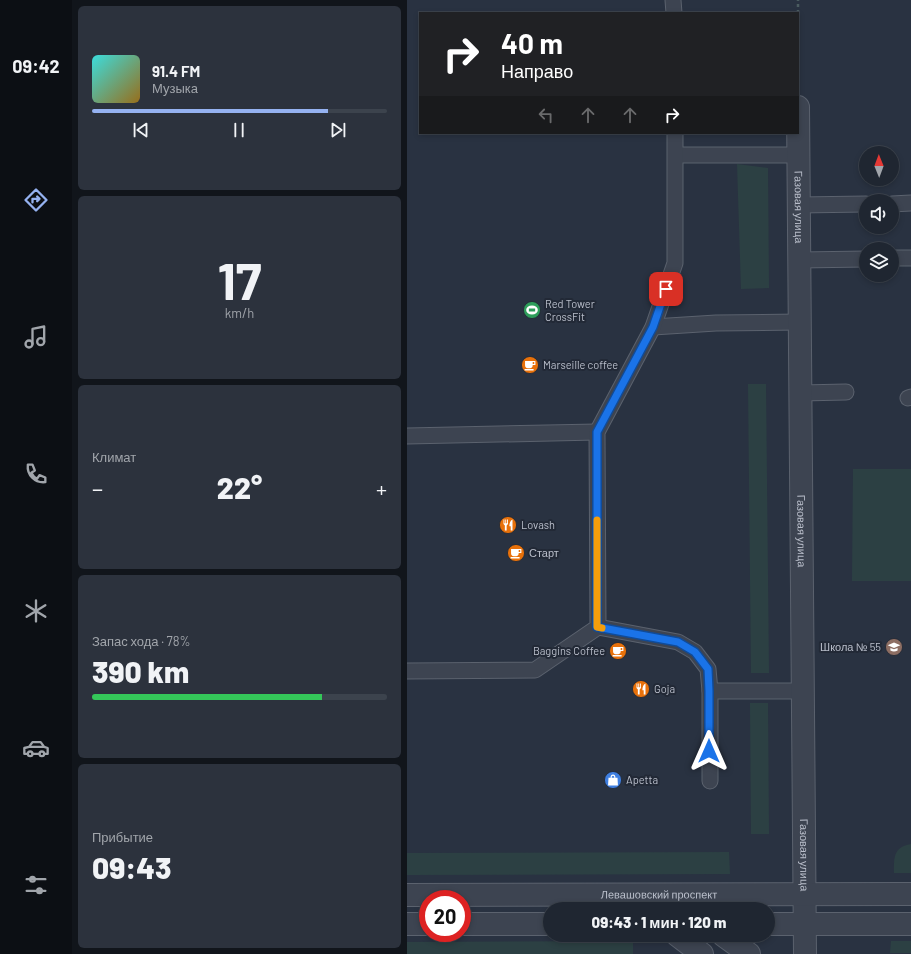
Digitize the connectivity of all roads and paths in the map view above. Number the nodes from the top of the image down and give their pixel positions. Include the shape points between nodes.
1 (673, 0) edge
2 (798, 0) edge
3 (674, 12) edge
4 (798, 12) edge
5 (675, 134) edge
6 (799, 134) edge
7 (676, 155) junction
8 (799, 155) junction
9 (911, 203) edge
10 (859, 204) edge
11 (899, 204) edge
12 (799, 205) junction
13 (899, 258) edge
14 (911, 258) edge
15 (859, 259) edge
16 (800, 260) junction
17 (800, 322) junction
18 (653, 327) junction
19 (846, 392) dead end
20 (801, 393) junction
21 (597, 432) junction
22 (407, 436) edge
23 (597, 627) junction
24 (407, 671) edge
25 (709, 691) junction
26 (803, 691) junction
27 (710, 781) dead end
28 (669, 894) junction
29 (805, 894) junction
30 (911, 894) edge
31 (407, 895) edge
32 (680, 902) edge
33 (407, 924) edge
34 (419, 924) edge
35 (471, 924) edge
36 (543, 924) edge
37 (775, 924) edge
38 (805, 924) junction
39 (911, 924) edge
40 (686, 942) edge
41 (733, 942) edge
42 (702, 954) edge
43 (749, 954) edge
44 (805, 954) edge

1 - 3 lane
2 - 4 path
5 - 7 lane
6 - 8 street, Газовая улица
7 - 8 lane
7 - 18 lane via 675,263
8 - 12 street, Газовая улица
9 - 11 lane
10 - 12 lane
12 - 16 street, Газовая улица
13 - 14 lane
15 - 16 lane
16 - 17 street, Газовая улица
17 - 18 lane
17 - 20 street, Газовая улица
18 - 21 lane
19 - 20 lane
20 - 26 street, Газовая улица
21 - 22 lane
21 - 23 lane
23 - 24 lane via 535,670
23 - 25 lane via 678,642 695,652 708,669
25 - 26 lane
25 - 27 lane
26 - 29 street, Газовая улица
28 - 29 street, Левашовский проспект
28 - 31 street, Левашовский проспект
28 - 32 street
29 - 30 street, Левашовский проспект
29 - 38 street, Газовая улица
33 - 34 street
35 - 36 street
37 - 38 street
38 - 39 street
38 - 44 street, Газовая улица
40 - 42 street
41 - 43 street

